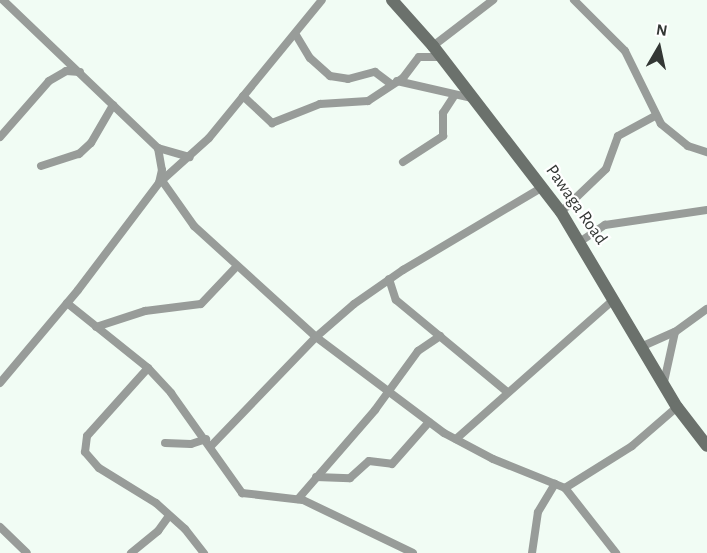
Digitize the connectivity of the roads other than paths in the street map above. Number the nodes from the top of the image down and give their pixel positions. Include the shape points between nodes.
1 (3, 0) edge
2 (322, 0) edge
3 (392, 0) edge
4 (494, 0) edge
5 (574, 0) edge
6 (296, 35) junction
7 (433, 46) junction
8 (441, 57) junction
9 (80, 72) junction
10 (394, 82) junction
11 (243, 96) junction
12 (454, 96) junction
13 (471, 98) junction
14 (113, 105) junction
15 (655, 116) junction
16 (0, 136) edge
17 (158, 148) junction
18 (707, 152) edge
19 (190, 157) junction
20 (403, 162) dead end
21 (41, 166) dead end
22 (161, 183) junction
23 (543, 187) junction
24 (707, 210) edge
25 (561, 212) junction
26 (581, 241) junction
27 (237, 266) junction
28 (389, 279) junction
29 (614, 298) junction
30 (67, 303) junction
31 (707, 309) edge
32 (96, 327) junction
33 (675, 332) junction
34 (440, 336) junction
35 (316, 337) junction
36 (643, 346) junction
37 (148, 368) junction
38 (664, 382) junction
39 (0, 383) edge
40 (389, 391) junction
41 (506, 391) junction
42 (677, 407) junction
43 (429, 422) junction
44 (456, 439) junction
45 (165, 443) dead end
46 (208, 443) junction
47 (707, 446) edge
48 (316, 477) junction
49 (555, 484) junction
50 (565, 488) junction
51 (298, 499) junction
52 (169, 516) junction
53 (0, 527) edge
54 (27, 553) edge
55 (130, 553) edge
56 (204, 553) edge
57 (413, 553) edge
58 (532, 553) edge
59 (616, 553) edge

1 - 9 street
2 - 6 street
3 - 7 main road, Pawaga Road
4 - 7 street
5 - 15 street via 625,51
6 - 10 street via 310,58 330,76 348,79 370,71
6 - 11 street
7 - 8 main road, Pawaga Road
8 - 10 street via 419,57
8 - 13 main road, Pawaga Road
9 - 14 street
9 - 16 street via 66,71 48,81
10 - 11 street via 368,101 320,104 272,123
10 - 12 street
11 - 19 street
12 - 13 street
12 - 20 street via 443,113 443,136
13 - 23 main road, Pawaga Road
14 - 17 street
14 - 21 street via 91,142 79,154
15 - 18 street via 681,141
15 - 25 street via 618,136 606,169
17 - 19 street via 174,156
17 - 22 street
19 - 22 street
22 - 27 street via 182,214
22 - 30 street
23 - 25 main road, Pawaga Road
23 - 28 street
24 - 26 street via 605,225
25 - 26 main road, Pawaga Road
26 - 29 main road, Pawaga Road
27 - 32 street via 201,304 145,311
27 - 35 street
28 - 34 street via 396,300
28 - 35 street
29 - 36 main road, Pawaga Road
29 - 41 street
30 - 32 street
30 - 39 street
31 - 33 street
32 - 37 street
33 - 36 street
33 - 38 street
34 - 40 street via 420,349
34 - 41 street
35 - 40 street
35 - 46 street
36 - 38 main road, Pawaga Road
37 - 46 street
37 - 52 street via 87,436 85,452 99,468 156,503
38 - 42 main road, Pawaga Road
40 - 43 street
40 - 48 street
41 - 44 street
42 - 47 main road, Pawaga Road
42 - 50 street via 632,446
43 - 44 street
43 - 48 street via 392,464 369,461 350,478
44 - 49 street
45 - 46 street
46 - 51 street via 242,493
48 - 51 street
49 - 50 street
49 - 58 street via 538,512
50 - 59 street
51 - 57 street
52 - 55 street via 158,531
52 - 56 street
53 - 54 street

